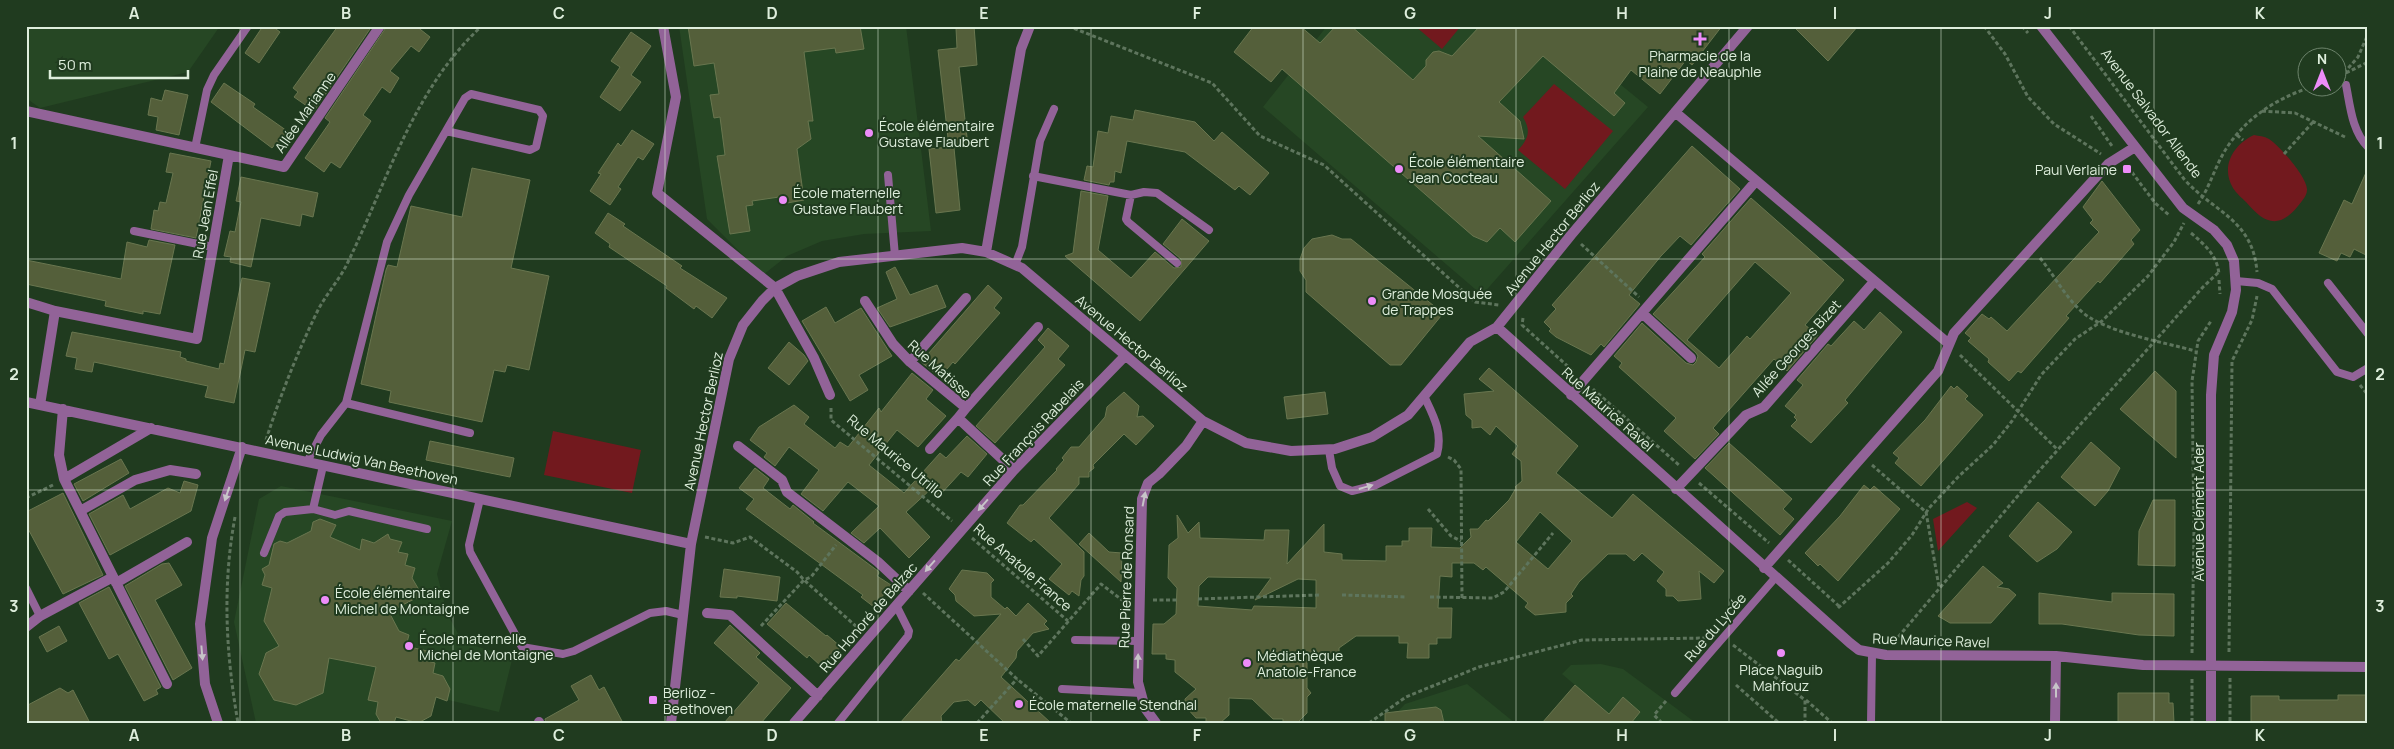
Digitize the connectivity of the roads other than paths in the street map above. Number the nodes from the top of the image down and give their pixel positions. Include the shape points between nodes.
1 (248, 26) edge
2 (380, 26) edge
3 (663, 26) edge
4 (1030, 26) edge
5 (1748, 26) edge
6 (2041, 26) edge
7 (2346, 85) dead end
8 (1054, 109) dead end
9 (26, 111) edge
10 (1675, 112) junction
11 (446, 131) junction
12 (2366, 146) edge
13 (2135, 147) junction
14 (195, 148) junction
15 (229, 155) junction
16 (888, 175) dead end
17 (1032, 176) junction
18 (1756, 181) junction
19 (1131, 195) junction
20 (1209, 230) dead end
21 (134, 231) dead end
22 (213, 247) junction
23 (986, 252) junction
24 (896, 256) junction
25 (1177, 263) dead end
26 (1015, 265) junction
27 (2236, 281) junction
28 (2328, 283) dead end
29 (1871, 285) dead end
30 (775, 288) junction
31 (966, 298) dead end
32 (866, 301) dead end
33 (26, 302) edge
34 (1645, 309) junction
35 (55, 311) junction
36 (1038, 327) dead end
37 (1497, 327) junction
38 (2368, 334) edge
39 (1949, 344) junction
40 (1125, 356) junction
41 (1691, 358) dead end
42 (910, 362) junction
43 (2368, 368) edge
44 (830, 395) road end
45 (1571, 395) junction
46 (1424, 396) junction
47 (26, 402) edge
48 (346, 403) junction
49 (40, 404) junction
50 (966, 408) junction
51 (63, 409) junction
52 (958, 418) junction
53 (1203, 421) junction
54 (151, 428) junction
55 (470, 433) dead end
56 (738, 446) dead end
57 (242, 447) junction
58 (930, 449) dead end
59 (1329, 450) junction
60 (307, 462) junction
61 (323, 466) junction
62 (1014, 470) junction
63 (196, 474) dead end
64 (64, 479) junction
65 (1676, 489) junction
66 (480, 499) junction
67 (313, 509) junction
68 (80, 511) junction
69 (427, 529) dead end
70 (962, 529) joint
71 (692, 540) junction
72 (187, 542) dead end
73 (264, 552) dead end
74 (1764, 568) junction
75 (1775, 578) junction
76 (114, 580) junction
77 (26, 588) edge
78 (911, 588) junction
79 (896, 605) junction
80 (707, 613) dead end
81 (683, 615) junction
82 (40, 616) junction
83 (26, 627) edge
84 (1075, 640) dead end
85 (1138, 641) junction
86 (1872, 654) junction
87 (2056, 656) junction
88 (2211, 667) junction
89 (2368, 667) edge
90 (167, 684) dead end
91 (1062, 689) dead end
92 (1141, 693) junction
93 (1675, 693) road end
94 (818, 696) junction
95 (218, 723) edge
96 (671, 723) edge
97 (794, 723) edge
98 (838, 723) edge
99 (1156, 723) edge
100 (1871, 723) edge
101 (2055, 723) edge
102 (2210, 723) edge

1 - 14 lane via 214,74 207,90
2 - 15 street, Allée Marianne via 284,167
3 - 30 street via 676,97 657,193
4 - 23 street via 1021,49
5 - 10 street, Avenue Hector Berlioz
6 - 13 street
7 - 12 lane via 2354,121
8 - 17 lane via 1040,141
9 - 14 street, Rue Jean Effel
10 - 18 street
10 - 37 street, Avenue Hector Berlioz
11 - 11 lane via 530,150 536,147 543,116 539,110 471,94 465,98
11 - 48 lane via 409,195 387,242
13 - 27 street via 2183,208 2222,238 2234,260
13 - 39 street via 2108,164 1954,334
14 - 15 street, Rue Jean Effel
15 - 22 street, Rue Jean Effel
16 - 24 lane
17 - 19 lane
17 - 26 lane via 1022,247
18 - 34 street
18 - 39 street
19 - 20 lane via 1157,193
19 - 25 lane via 1128,222
21 - 22 lane
22 - 35 street, Rue Jean Effel via 197,339
23 - 24 street, Avenue Hector Berlioz via 962,248
23 - 26 street, Avenue Hector Berlioz
24 - 30 street, Avenue Hector Berlioz via 839,262 797,276
26 - 40 street, Avenue Hector Berlioz
27 - 43 lane via 2258,283 2272,289 2337,372 2353,377
27 - 88 street, Avenue Clément Ader via 2233,305 2214,355 2211,395
28 - 38 lane
29 - 65 street, Allée Georges Bizet via 1764,407 1746,415
30 - 44 street via 814,358
30 - 71 street, Avenue Hector Berlioz via 743,325 729,359
31 - 42 street
32 - 42 street, Rue Matisse
33 - 35 street, Rue Jean Effel
34 - 41 street
34 - 45 street
35 - 49 street
36 - 50 street
37 - 45 street, Rue Maurice Ravel
37 - 46 street, Avenue Hector Berlioz via 1470,342
39 - 74 street via 1938,371
40 - 53 street, Avenue Hector Berlioz
40 - 62 street, Rue François Rabelais
42 - 50 street, Rue Matisse
45 - 65 street, Rue Maurice Ravel
46 - 59 street, Avenue Hector Berlioz via 1408,415 1372,437
59 -> 46 lane via 1340,486 1352,491 1376,484 1437,454 1440,445 1438,427
47 - 49 street, Avenue Ludwig Van Beethoven
48 - 55 lane
48 - 60 lane via 321,435
49 - 51 street, Avenue Ludwig Van Beethoven
50 - 52 street, Rue Matisse
51 - 54 street, Avenue Ludwig Van Beethoven
51 - 64 street via 59,455
52 - 58 street
52 - 62 street, Rue Matisse
53 - 59 street, Avenue Hector Berlioz via 1246,444 1291,451
85 -> 53 street, Rue Pierre de Ronsard via 1142,499 1148,483 1186,446
54 - 57 street, Avenue Ludwig Van Beethoven
54 - 64 street
56 - 78 street via 782,480 787,492
57 - 60 street, Avenue Ludwig Van Beethoven
57 -> 95 street via 212,538 200,624 205,684
60 - 61 street, Avenue Ludwig Van Beethoven
61 - 66 street, Avenue Ludwig Van Beethoven
61 - 67 lane
62 -> 70 street, Rue François Rabelais
63 - 68 street via 170,470 136,480
64 - 68 street
65 - 74 street, Rue Maurice Ravel
66 - 71 street, Avenue Ludwig Van Beethoven
66 - 81 lane via 470,552 522,647 562,654 650,613 666,611
67 - 69 lane via 335,514 349,511
67 - 73 lane via 285,512 279,516
68 - 76 street
70 -> 78 street, Rue Honoré de Balzac
71 - 81 street, Avenue Hector Berlioz
72 - 76 street
74 - 75 street, Rue Maurice Ravel
75 - 86 street, Rue Maurice Ravel via 1850,643
75 - 93 lane, Rue du Lycée
76 - 82 street
76 - 90 street
77 - 82 lane
78 - 79 street, Rue Honoré de Balzac
79 - 94 street, Rue Honoré de Balzac
79 - 98 lane via 909,631 908,636
80 - 94 street via 730,615
81 - 96 street, Avenue Hector Berlioz
82 - 83 street
84 - 85 lane
92 -> 85 street, Rue Pierre de Ronsard
86 - 87 street, Rue Maurice Ravel
86 - 100 lane
87 - 88 street, Rue Maurice Ravel via 2143,665
101 -> 87 street
88 - 89 street, Rue Maurice Ravel
88 - 102 street, Avenue Clément Ader
91 - 92 lane
92 - 99 street, Rue Pierre de Ronsard via 1145,708
94 - 97 street, Rue Honoré de Balzac

